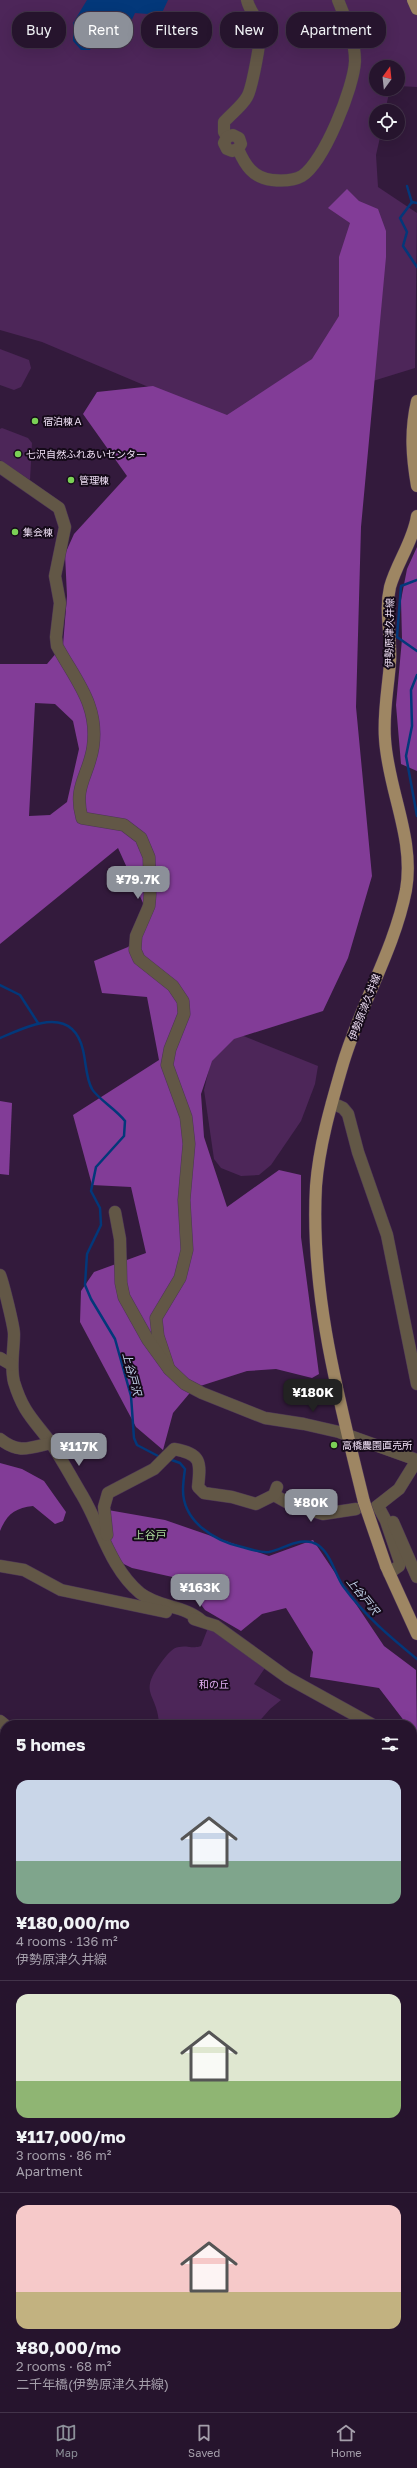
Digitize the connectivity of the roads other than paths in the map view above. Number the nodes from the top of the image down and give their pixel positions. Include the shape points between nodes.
1 (247, 0) edge
2 (338, 0) edge
3 (413, 0) edge
4 (417, 9) edge
5 (417, 401) edge
6 (0, 467) edge
7 (417, 486) edge
8 (417, 516) edge
9 (332, 1103) junction
10 (115, 1212) dead end
11 (0, 1275) edge
12 (0, 1358) edge
13 (12, 1365) junction
14 (169, 1369) junction
15 (417, 1384) edge
16 (349, 1437) junction
17 (0, 1439) edge
18 (51, 1443) junction
19 (417, 1460) edge
20 (360, 1506) junction
21 (386, 1521) junction
22 (105, 1544) junction
23 (0, 1566) edge
24 (389, 1573) junction
25 (417, 1578) edge
26 (202, 1621) junction
27 (417, 1634) edge
28 (363, 1720) edge

1 - 2 street via 250,11 260,27 260,39 252,86 247,98 224,122 227,137 224,143 226,149 232,152 238,149 252,172 269,180 292,180 302,176 318,160 352,82 355,63 351,34
3 - 4 main road
5 - 7 main road via 412,422 412,446
6 - 14 street via 59,508 65,526 55,576 60,603 57,646 87,695 94,726 93,748 77,802 82,818 124,825 141,838 149,857 150,895 149,906 136,936 134,950 140,959 173,986 183,1001 184,1014 166,1065 186,1117 189,1144 184,1200 187,1250 180,1278 156,1318 158,1336
8 - 9 main road, 伊勢原津久井線 via 411,540 390,586 387,622 390,662 384,706 385,741 407,850 406,890 385,954 343,1063
9 - 15 street via 343,1108 348,1114 358,1152 387,1235
9 - 16 main road, 伊勢原津久井線 via 316,1184 316,1264 323,1316
10 - 14 street via 120,1239 121,1283 124,1297 148,1340
11 - 13 street via 14,1331
12 - 13 street
13 - 18 street via 28,1416
14 - 16 street via 185,1384 196,1390 255,1415 304,1424
16 - 19 street
16 - 20 main road, 伊勢原津久井線
17 - 18 street via 12,1448 20,1449
18 - 22 street via 97,1520
19 - 21 street via 399,1489 377,1506
20 - 22 street via 323,1514 290,1504 275,1491 256,1504 204,1493 198,1487 200,1470 196,1456 191,1452 174,1449 154,1469 108,1493 104,1507 107,1537
20 - 24 main road, 伊勢原津久井線, bridge
21 - 24 street via 400,1562 399,1566
21 - 25 street via 393,1522
22 - 26 street via 115,1564 140,1593 159,1605 192,1612
23 - 26 street via 24,1570 61,1590
24 - 27 main road, 伊勢原津久井線
26 - 28 street via 226,1632 288,1678

